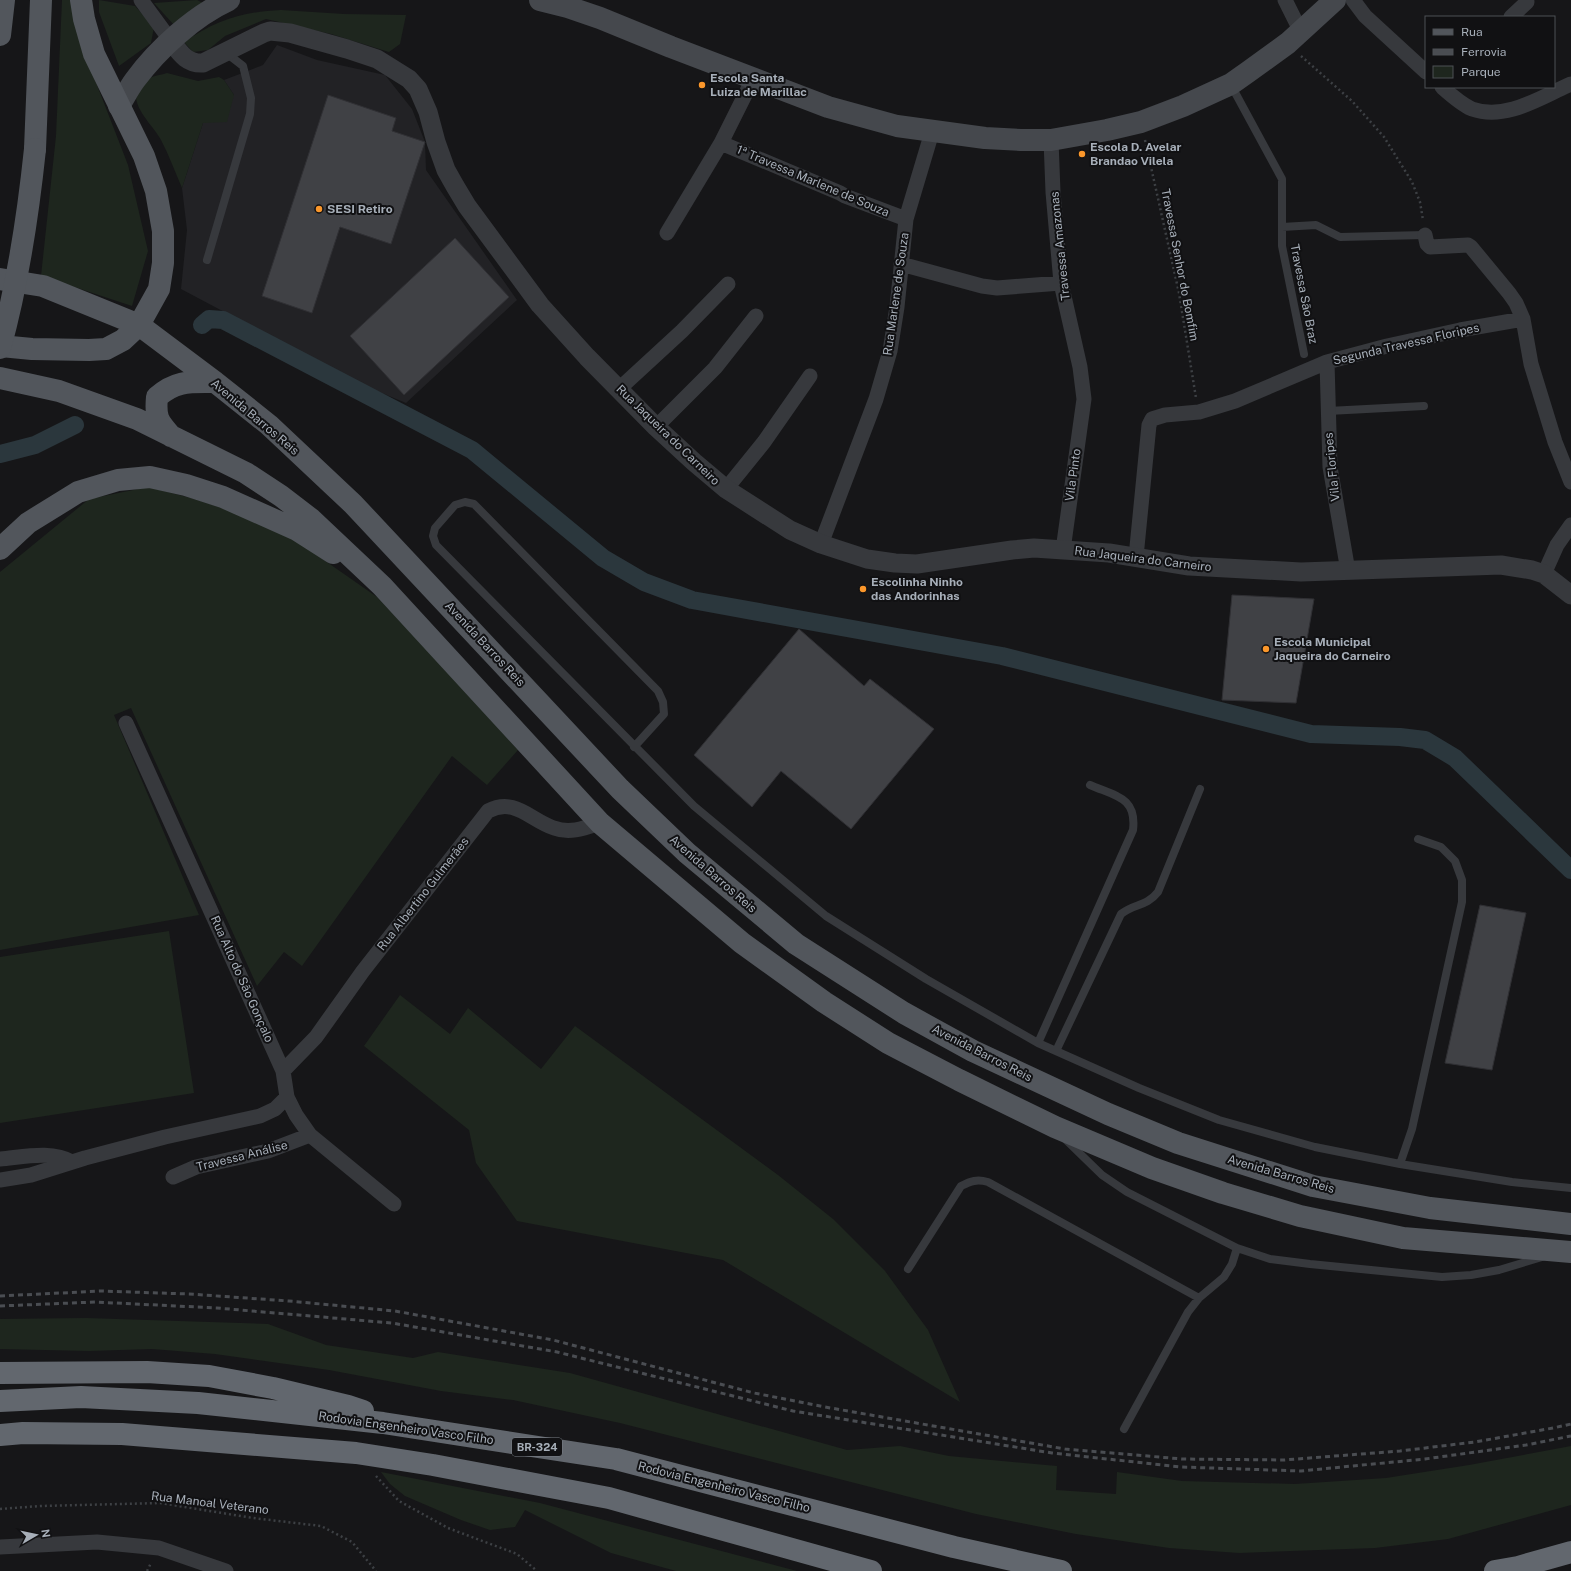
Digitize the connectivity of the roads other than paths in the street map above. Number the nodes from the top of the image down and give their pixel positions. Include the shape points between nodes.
1 (4, 0) edge
2 (41, 0) edge
3 (81, 0) edge
4 (141, 0) edge
5 (229, 0) edge
6 (540, 0) edge
7 (1285, 0) edge
8 (1335, 0) edge
9 (1353, 0) edge
10 (1527, 2) dead end
11 (1512, 16) edge
12 (0, 35) edge
13 (1294, 38) junction
14 (171, 41) junction
15 (225, 52) junction
16 (1425, 71) edge
17 (753, 79) junction
18 (1231, 84) junction
19 (1571, 84) edge
20 (1443, 88) edge
21 (119, 106) junction
22 (932, 132) junction
23 (1051, 140) junction
24 (721, 143) junction
25 (906, 219) junction
26 (1282, 227) junction
27 (667, 233) dead end
28 (1425, 235) joint
29 (207, 260) dead end
30 (901, 264) junction
31 (0, 279) edge
32 (1061, 283) junction
33 (728, 284) dead end
34 (756, 316) dead end
35 (1523, 319) junction
36 (139, 325) junction
37 (0, 347) edge
38 (1304, 354) dead end
39 (1327, 362) junction
40 (810, 376) dead end
41 (5, 377) edge
42 (215, 382) junction
43 (619, 389) junction
44 (1084, 399) joint
45 (1424, 406) dead end
46 (1328, 411) junction
47 (656, 427) junction
48 (172, 438) junction
49 (1571, 482) edge
50 (726, 489) junction
51 (1571, 525) edge
52 (821, 544) junction
53 (0, 549) edge
54 (1063, 550) junction
55 (1136, 557) junction
56 (1348, 571) junction
57 (1544, 574) junction
58 (382, 586) junction
59 (1571, 595) edge
60 (126, 723) dead end
61 (634, 747) junction
62 (1090, 785) dead end
63 (1200, 789) dead end
64 (600, 823) junction
65 (1418, 839) dead end
66 (1038, 1043) junction
67 (1056, 1051) junction
68 (283, 1071) junction
69 (287, 1097) junction
70 (1055, 1127) junction
71 (310, 1135) junction
72 (0, 1159) edge
73 (72, 1162) junction
74 (1400, 1164) junction
75 (173, 1177) dead end
76 (0, 1180) edge
77 (1571, 1188) edge
78 (394, 1204) dead end
79 (1571, 1224) edge
80 (1237, 1248) junction
81 (1567, 1251) edge
82 (908, 1269) dead end
83 (1198, 1298) junction
84 (0, 1373) edge
85 (0, 1402) edge
86 (383, 1423) junction
87 (1124, 1429) dead end
88 (0, 1435) edge
89 (0, 1547) edge
90 (1571, 1552) edge
91 (226, 1571) edge
92 (871, 1571) edge
93 (1061, 1571) edge
94 (1495, 1571) edge

1 - 12 main road
2 - 37 main road, bridge via 35,148 22,248 11,307
3 - 21 main road via 94,54
4 - 14 street, Rua Jaqueira do Carneiro
5 - 14 main road via 215,6
6 - 17 main road via 600,18
7 - 13 street
8 - 13 main road
9 - 16 street via 1365,16
10 - 11 street
13 - 18 main road
14 - 15 street, Rua Jaqueira do Carneiro via 185,58 194,63 203,63
14 - 21 main road via 135,80
15 - 29 lane via 242,66 251,98 250,114
15 - 43 street, Rua Jaqueira do Carneiro via 270,31 290,33 377,59 409,79 418,89 428,112 446,170 467,206 540,305
17 - 22 main road via 828,107 897,126
17 - 24 street
18 - 23 main road via 1141,122
18 - 26 lane, Travessa São Braz via 1282,178
19 - 20 street via 1529,104 1489,112 1472,108
21 - 36 main road via 144,156 156,191 163,231 163,263 159,288
22 - 23 main road via 1021,140
22 - 25 street, Rua Marlene de Souza
23 - 32 street, Travessa Amazonas
24 - 25 street, 1ª Travessa Marlene de Souza
24 - 27 street
25 - 30 street, Rua Marlene de Souza
26 - 28 lane via 1316,225 1340,237
26 - 38 lane, Travessa São Braz via 1282,246
28 - 35 street via 1430,247 1469,245 1509,293
30 - 32 street via 997,288
30 - 52 street, Rua Marlene de Souza via 890,351 876,399
31 - 36 main road, Avenida Barros Reis via 43,286
32 - 44 street, Travessa Amazonas via 1080,367
33 - 43 street
34 - 47 street via 715,368
35 - 39 street, Segunda Travessa Floripes via 1394,344
35 - 49 street via 1531,364 1555,442
36 - 37 main road via 123,340 106,348 89,350
36 - 42 main road, Avenida Barros Reis
39 - 46 street, Vila Floripes
39 - 55 street, Segunda Travessa Floripes via 1235,401 1199,412 1152,419 1149,425
40 - 50 street via 764,442
41 - 48 main road via 59,391 98,405 137,420
42 - 48 main road via 177,383 157,397 156,411 159,422
42 - 79 main road, Avenida Barros Reis via 268,425 353,504 620,789 687,853 796,944 904,1013 974,1051 1108,1114 1178,1143 1314,1186 1430,1208
43 - 47 street, Rua Jaqueira do Carneiro
44 - 54 street, Vila Pinto
45 - 46 lane
46 - 56 street, Vila Floripes via 1330,467
47 - 50 street, Rua Jaqueira do Carneiro
48 - 58 main road via 246,473 281,496 311,518
50 - 52 street, Rua Jaqueira do Carneiro via 790,530
51 - 57 street
52 - 54 street, Rua Jaqueira do Carneiro via 867,559 917,564 1012,550
53 - 58 main road via 28,522 78,492 118,480 150,477 223,497 297,530
54 - 55 street, Rua Jaqueira do Carneiro via 1109,552
55 - 56 street, Rua Jaqueira do Carneiro via 1196,566 1301,572
56 - 57 street, Rua Jaqueira do Carneiro via 1501,565
57 - 59 street, Rua Jaqueira do Carneiro
58 - 64 main road
60 - 68 street, Rua Alto do São Gonçalo
61 - 61 lane via 436,545 433,536 435,528 456,505 465,502 474,504 658,691 664,702 664,714
61 - 66 lane via 694,806 826,916 926,979
62 - 66 lane via 1124,800 1135,818 1133,830
63 - 67 lane via 1158,892 1153,899 1121,914
64 - 68 street, Rua Albertino Gulmerães via 574,831 555,828 511,806 497,806 488,811 363,971 316,1037
64 - 70 main road via 742,943 824,1002 888,1043
65 - 74 lane via 1441,847 1455,861 1462,880 1462,902 1412,1129
66 - 67 lane
67 - 74 lane via 1219,1120 1315,1147
68 - 69 street, Rua Alto do São Gonçalo
69 - 71 street, Rua Alto do São Gonçalo
69 - 73 street via 275,1109 260,1116 165,1137
70 - 80 lane via 1102,1176 1127,1192
70 - 81 main road via 1152,1168 1300,1216 1403,1238
71 - 75 street, Travessa Análise via 268,1151 196,1167
71 - 78 street, Rua Alto do São Gonçalo
72 - 73 street via 53,1155
73 - 76 street via 31,1175
74 - 77 lane via 1512,1182
80 - 81 lane via 1277,1260 1442,1277 1499,1270
80 - 83 lane via 1224,1278
82 - 83 lane via 961,1186 979,1180 988,1182
83 - 87 lane
84 - 86 highway via 147,1372 209,1376 348,1406 366,1412
85 - 86 highway, Rodovia Engenheiro Vasco Filho / BR-324 via 81,1397 198,1403
86 - 93 highway, Rodovia Engenheiro Vasco Filho / BR-324 via 616,1459 954,1547
88 - 92 highway via 122,1434 356,1453 433,1465 609,1498
89 - 91 street via 97,1542 159,1548
90 - 94 highway

